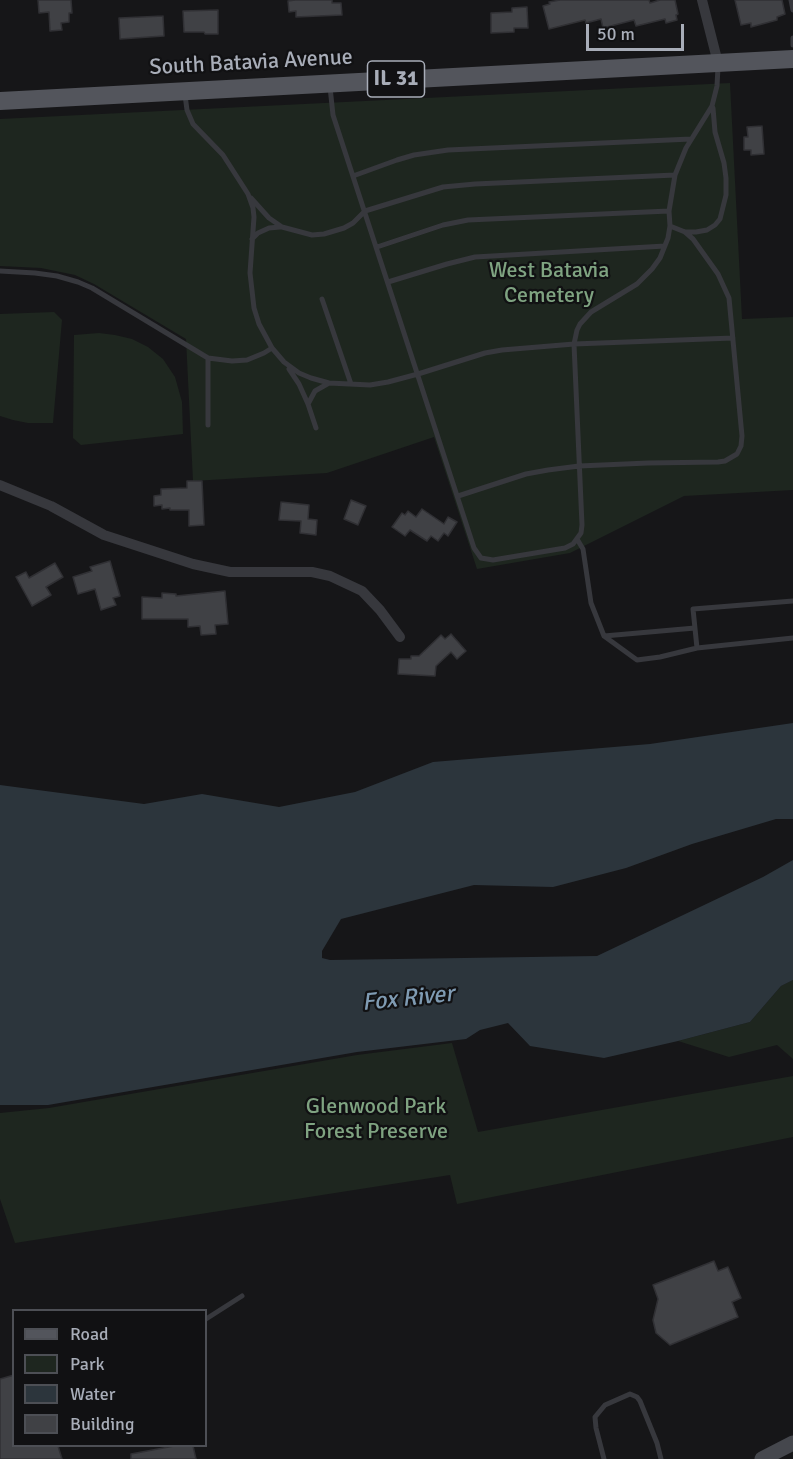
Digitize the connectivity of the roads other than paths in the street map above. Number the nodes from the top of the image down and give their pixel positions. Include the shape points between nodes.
1 (702, 0) edge
2 (791, 0) edge
3 (793, 10) edge
4 (793, 38) edge
5 (793, 45) edge
6 (793, 59) edge
7 (718, 63) junction
8 (330, 82) junction
9 (185, 90) junction
10 (0, 101) edge
11 (712, 106) junction
12 (691, 139) junction
13 (675, 175) junction
14 (353, 176) junction
15 (248, 194) junction
16 (365, 211) junction
17 (669, 211) junction
18 (670, 226) junction
19 (282, 227) junction
20 (685, 232) junction
21 (252, 239) junction
22 (665, 246) junction
23 (377, 247) junction
24 (0, 271) edge
25 (388, 282) junction
26 (322, 299) dead end
27 (733, 338) junction
28 (574, 345) junction
29 (272, 348) junction
30 (208, 358) junction
31 (285, 362) junction
32 (418, 374) junction
33 (329, 383) junction
34 (351, 384) junction
35 (308, 404) junction
36 (208, 425) dead end
37 (316, 428) dead end
38 (579, 466) junction
39 (0, 485) edge
40 (458, 496) junction
41 (577, 539) junction
42 (793, 601) edge
43 (695, 628) junction
44 (604, 636) junction
45 (400, 637) dead end
46 (793, 638) edge
47 (697, 648) junction
48 (242, 1296) dead end
49 (207, 1318) edge
50 (793, 1443) edge
51 (604, 1459) edge
52 (661, 1459) edge
53 (762, 1459) edge

1 - 7 street
2 - 3 lane
4 - 5 lane
6 - 7 main road, South Batavia Avenue / IL 31
7 - 8 main road, South Batavia Avenue / IL 31
7 - 11 lane
8 - 9 main road, South Batavia Avenue / IL 31
8 - 14 lane via 333,115
9 - 10 main road, South Batavia Avenue / IL 31
9 - 15 lane via 193,124 223,155
11 - 12 lane
11 - 20 lane via 726,178 724,210 715,225
12 - 13 lane
12 - 14 lane via 448,150 405,157
13 - 16 lane via 459,185
13 - 17 lane
14 - 16 lane
15 - 19 lane
15 - 21 lane via 254,218
16 - 19 lane via 353,223 324,234
16 - 23 lane
17 - 18 lane
17 - 23 lane via 468,220
18 - 20 lane
18 - 22 lane
19 - 21 lane via 268,228
20 - 27 lane via 724,285
21 - 29 lane via 252,299
22 - 25 lane via 475,257
22 - 28 lane via 637,285 585,318
23 - 25 lane
24 - 30 lane via 36,273 78,282
25 - 32 lane
26 - 34 lane
27 - 28 lane
27 - 38 lane via 742,436 737,454 725,462
28 - 32 lane via 485,353
28 - 38 lane
29 - 30 lane via 247,360
29 - 31 lane
30 - 36 lane
31 - 33 lane via 299,373
31 - 35 lane
32 - 34 lane via 370,385
32 - 40 lane
33 - 34 lane
33 - 35 lane via 315,391
35 - 37 lane
38 - 40 lane via 526,474
38 - 41 lane via 582,525
39 - 45 street via 51,506 104,535 193,564 230,572 312,572 330,576 362,591
40 - 41 lane via 474,548 481,558 492,560 565,548
41 - 44 lane via 583,549 591,603
42 - 43 lane via 693,609
43 - 44 lane
43 - 47 lane
44 - 47 lane via 637,660
46 - 47 lane
48 - 49 lane
50 - 53 main road
51 - 52 lane via 595,1416 605,1405 630,1394 640,1401

